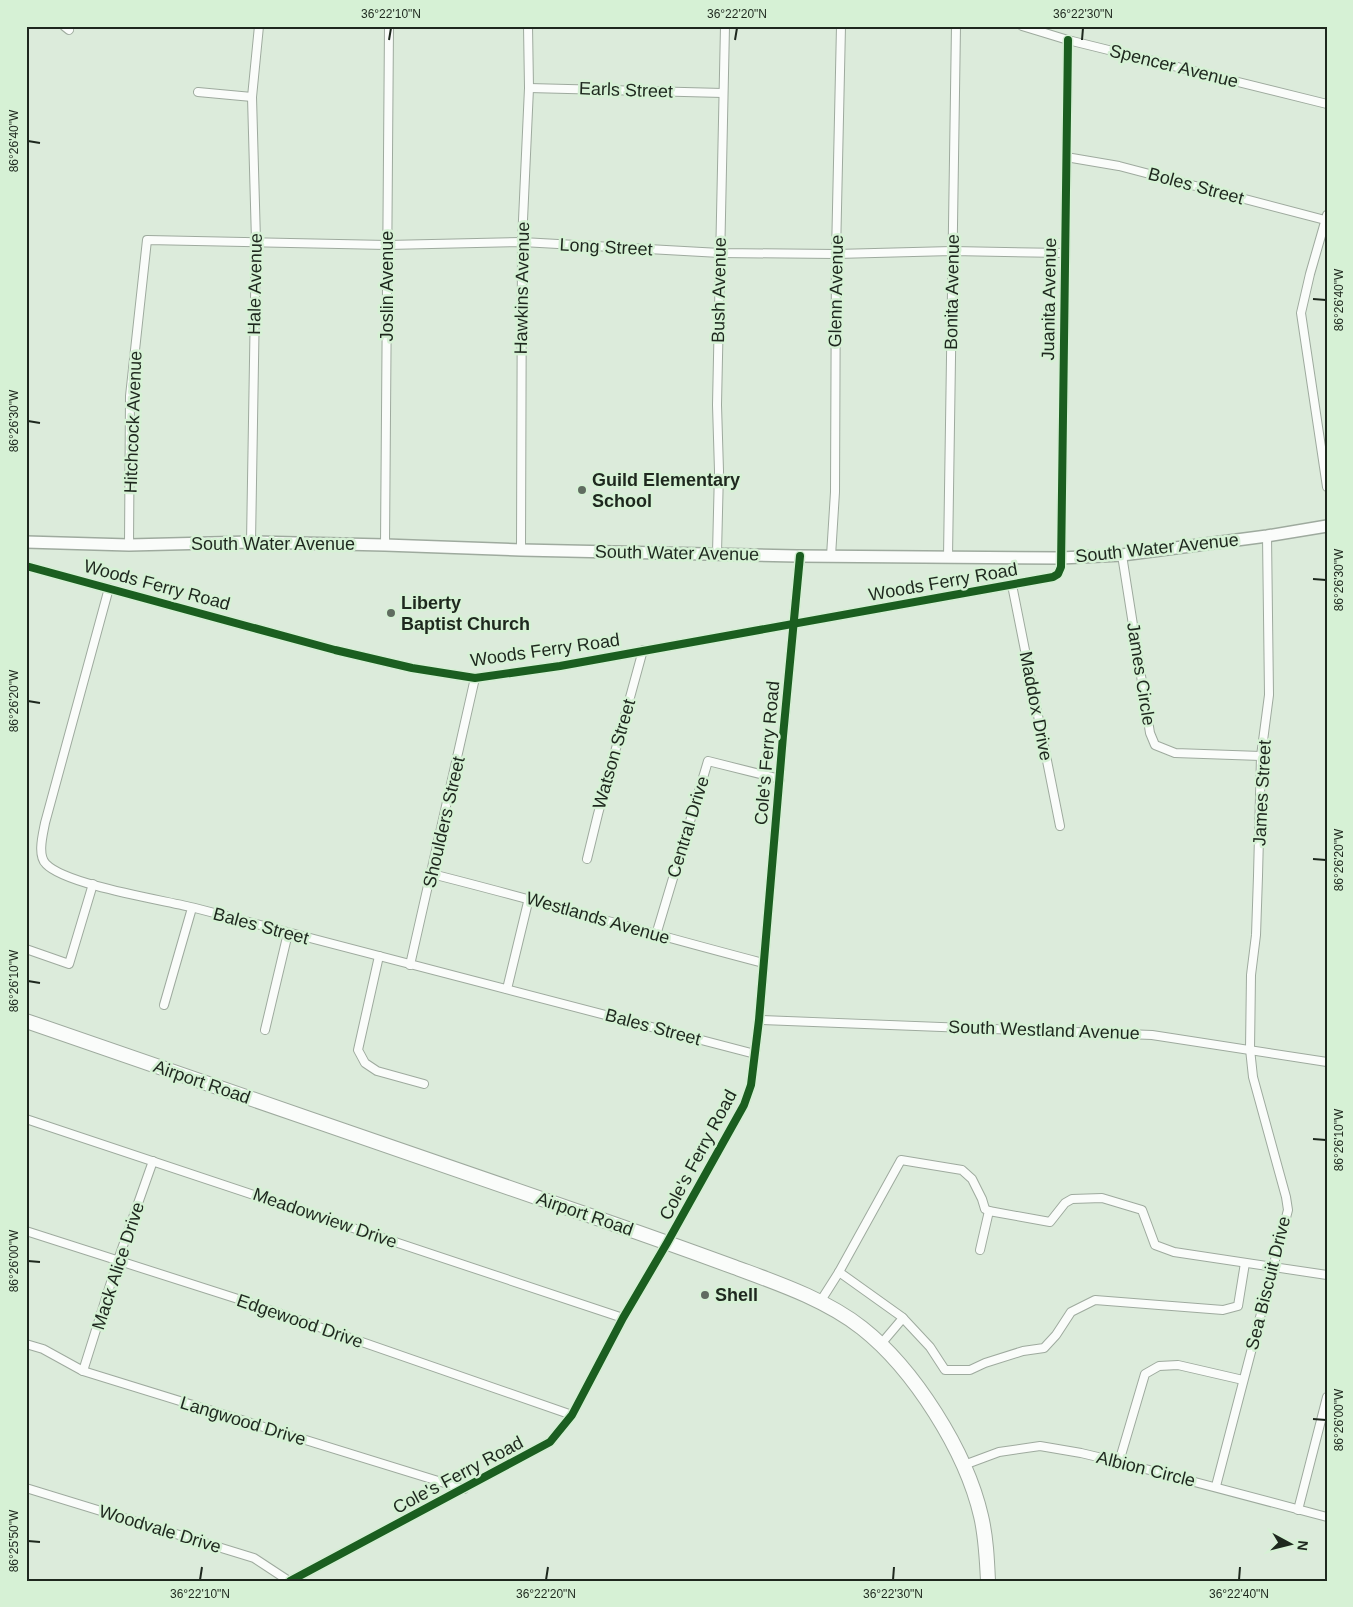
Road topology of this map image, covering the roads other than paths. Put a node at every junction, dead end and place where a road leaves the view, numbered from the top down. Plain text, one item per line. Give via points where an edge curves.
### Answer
1 (259, 26) edge
2 (389, 26) edge
3 (528, 26) edge
4 (724, 26) edge
5 (841, 26) edge
6 (956, 26) edge
7 (1022, 26) edge
8 (1068, 40) junction
9 (529, 88) junction
10 (198, 92) dead end
11 (723, 93) junction
12 (252, 97) junction
13 (1327, 104) edge
14 (1066, 157) junction
15 (1326, 217) edge
16 (148, 240) joint
17 (256, 241) junction
18 (522, 242) junction
19 (387, 244) junction
20 (952, 251) junction
21 (720, 253) junction
22 (1065, 253) junction
23 (836, 254) junction
24 (1327, 487) edge
25 (1327, 526) edge
26 (1267, 536) junction
27 (26, 542) edge
28 (252, 542) junction
29 (129, 545) junction
30 (386, 545) junction
31 (521, 550) junction
32 (717, 553) junction
33 (1122, 554) junction
34 (800, 556) junction
35 (832, 556) junction
36 (948, 557) junction
37 (1061, 558) junction
38 (26, 566) edge
39 (1012, 585) junction
40 (109, 588) junction
41 (793, 625) junction
42 (644, 650) junction
43 (476, 678) junction
44 (1261, 756) junction
45 (780, 780) junction
46 (1060, 826) dead end
47 (587, 858) dead end
48 (432, 874) junction
49 (93, 884) junction
50 (528, 898) junction
51 (192, 908) junction
52 (288, 933) junction
53 (656, 935) junction
54 (26, 949) edge
55 (379, 956) junction
56 (763, 964) junction
57 (410, 965) junction
58 (507, 989) junction
59 (164, 1006) dead end
60 (759, 1020) junction
61 (26, 1021) edge
62 (265, 1030) dead end
63 (1250, 1049) junction
64 (755, 1054) junction
65 (1327, 1062) edge
66 (424, 1084) dead end
67 (26, 1119) edge
68 (153, 1161) junction
69 (988, 1212) junction
70 (26, 1231) edge
71 (667, 1243) junction
72 (980, 1250) dead end
73 (118, 1260) junction
74 (1245, 1263) junction
75 (1272, 1267) junction
76 (839, 1272) junction
77 (1327, 1275) edge
78 (820, 1302) junction
79 (622, 1318) junction
80 (904, 1318) junction
81 (26, 1344) edge
82 (881, 1344) junction
83 (83, 1371) junction
84 (1243, 1380) junction
85 (1327, 1397) edge
86 (572, 1415) junction
87 (1119, 1462) junction
88 (964, 1465) junction
89 (1216, 1486) junction
90 (26, 1488) edge
91 (464, 1489) junction
92 (1298, 1510) junction
93 (1327, 1518) edge
94 (289, 1581) edge
95 (988, 1581) edge

1 - 12 street, Hale Avenue
2 - 19 street, Joslin Avenue
3 - 9 street, Hawkins Avenue
4 - 11 street, Bush Avenue
5 - 23 street, Glenn Avenue
6 - 20 street, Bonita Avenue
7 - 8 street, Spencer Avenue
8 - 13 street, Spencer Avenue
8 - 14 street, Juanita Avenue
9 - 11 street, Earls Street
9 - 18 street, Hawkins Avenue
10 - 12 street
11 - 21 street, Bush Avenue
12 - 17 street, Hale Avenue
14 - 15 street, Boles Street via 1119,166
14 - 22 street, Juanita Avenue
15 - 24 street via 1301,313
16 - 17 street, Long Street
16 - 29 street, Hitchcock Avenue via 130,396
17 - 19 street, Long Street
17 - 28 street, Hale Avenue
18 - 19 street, Long Street
18 - 21 street, Long Street
18 - 31 street, Hawkins Avenue
19 - 30 street, Joslin Avenue
20 - 22 street, Long Street
20 - 23 street, Long Street
20 - 36 street, Bonita Avenue
21 - 23 street, Long Street
21 - 32 street, Bush Avenue
22 - 37 street, Juanita Avenue
23 - 35 street, Glenn Avenue
25 - 26 main road, South Water Avenue
26 - 33 main road, South Water Avenue
26 - 44 street, James Street via 1269,695
27 - 29 main road, South Water Avenue
28 - 29 main road, South Water Avenue
28 - 30 main road, South Water Avenue
30 - 31 main road, South Water Avenue
31 - 32 main road, South Water Avenue
32 - 34 main road, South Water Avenue
33 - 37 main road, South Water Avenue
33 - 44 street, James Circle via 1150,733 1155,746 1175,753
34 - 35 main road, South Water Avenue
34 - 41 street, Cole's Ferry Road
35 - 36 main road, South Water Avenue
36 - 37 main road, South Water Avenue
37 - 39 street, Woods Ferry Road via 1061,567 1053,577
38 - 40 street, Woods Ferry Road
39 - 41 street, Woods Ferry Road
39 - 46 street, Maddox Drive
40 - 43 street, Woods Ferry Road via 353,654
40 - 49 street, Bales Street via 45,822 41,854 45,864 63,875
41 - 42 street, Woods Ferry Road
41 - 45 street, Cole's Ferry Road
42 - 43 street, Woods Ferry Road
42 - 47 street, Watson Street
43 - 48 street, Shoulders Street
44 - 63 street, James Street
45 - 53 street, Central Drive via 708,761
45 - 56 street, Cole's Ferry Road
48 - 50 street, Westlands Avenue
48 - 57 street, Shoulders Street
49 - 51 street, Bales Street
49 - 54 street via 69,964
50 - 53 street, Westlands Avenue
50 - 58 street
51 - 52 street, Bales Street
51 - 59 street
52 - 55 street, Bales Street
52 - 62 street
53 - 56 street, Westlands Avenue
55 - 57 street, Bales Street
55 - 66 street via 358,1050 365,1063 377,1071
56 - 60 street, Cole's Ferry Road
57 - 58 street, Bales Street
58 - 64 street, Bales Street
60 - 63 street, South Westland Avenue via 1122,1033
60 - 64 street, Cole's Ferry Road
61 - 71 highway, Airport Road
63 - 65 street, South Westland Avenue
63 - 75 street, Sea Biscuit Drive via 1253,1077 1288,1210
64 - 71 street, Cole's Ferry Road via 751,1085 744,1105
67 - 68 street, Meadowview Drive
68 - 73 street, Mack Alice Drive
68 - 79 street, Meadowview Drive
69 - 72 street
69 - 74 street via 1050,1222 1072,1198 1102,1198 1142,1210 1156,1245 1174,1252
69 - 76 street via 972,1179 962,1170 901,1160
70 - 73 street, Edgewood Drive
71 - 78 highway, Airport Road via 778,1283
71 - 79 street, Cole's Ferry Road
73 - 83 street, Mack Alice Drive
73 - 86 street, Edgewood Drive
74 - 75 street
74 - 80 street via 1238,1306 1224,1310 1095,1300 1071,1312 1044,1348 1023,1351 970,1370 945,1370
75 - 77 street
75 - 84 street, Sea Biscuit Drive
76 - 78 street
76 - 80 street
78 - 82 highway, Airport Road via 860,1326
79 - 86 street, Cole's Ferry Road
80 - 82 street
81 - 83 street, Langwood Drive
82 - 88 highway, Airport Road via 934,1410
83 - 91 street, Langwood Drive
84 - 87 street via 1178,1365 1159,1366 1145,1374
84 - 89 street, Sea Biscuit Drive
85 - 92 street
86 - 91 street, Cole's Ferry Road via 550,1442
87 - 88 street, Albion Circle via 1040,1446 999,1452
87 - 89 street, Albion Circle
88 - 95 highway, Airport Road via 981,1515
89 - 92 street, Albion Circle
90 - 94 street, Woodvale Drive via 254,1558
91 - 94 street, Cole's Ferry Road
92 - 93 street, Albion Circle

